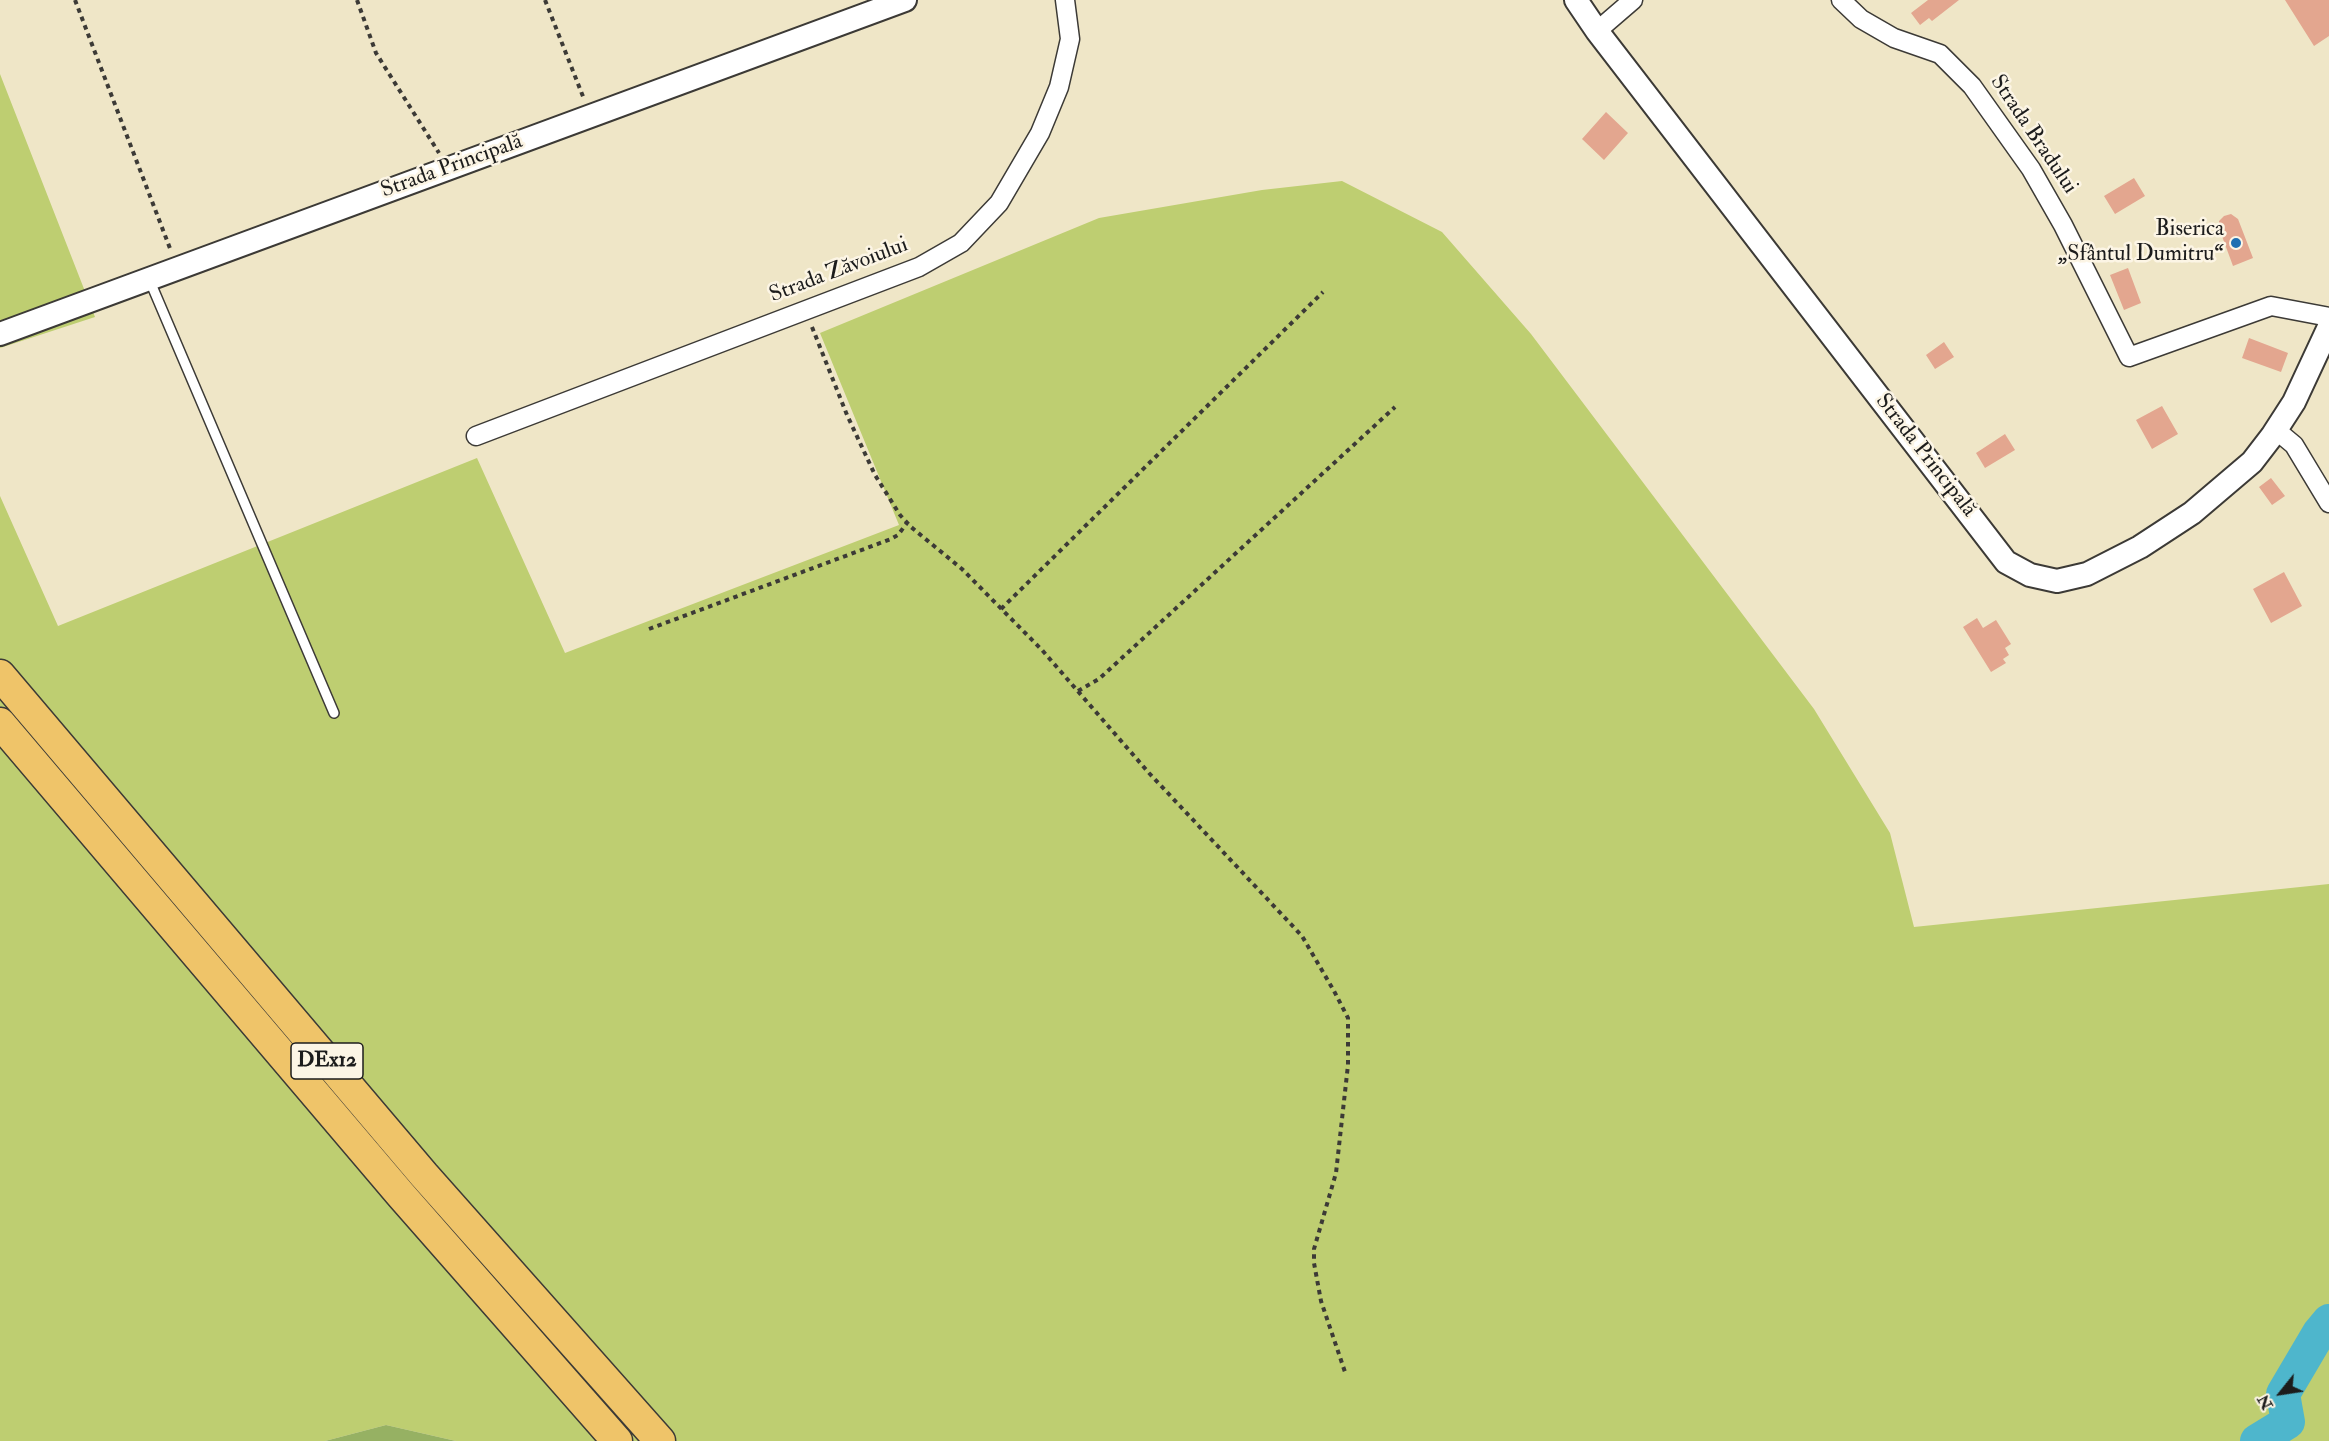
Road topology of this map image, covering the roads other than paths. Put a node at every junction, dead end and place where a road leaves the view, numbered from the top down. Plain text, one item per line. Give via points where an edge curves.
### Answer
1 (904, 0) edge
2 (1065, 0) edge
3 (1575, 0) edge
4 (1633, 0) edge
5 (1841, 0) edge
6 (1597, 31) junction
7 (150, 279) junction
8 (2329, 317) edge
9 (2329, 327) edge
10 (0, 334) edge
11 (2276, 430) junction
12 (476, 436) dead end
13 (2329, 503) edge
14 (0, 675) edge
15 (334, 713) dead end
16 (0, 723) edge
17 (617, 1441) edge
18 (660, 1441) edge

1 - 7 street, Strada Principală
2 - 12 street, Strada Zăvoiului via 1070,39 1059,87 1040,133 999,203 961,243 919,267
3 - 6 street, Strada Principală
4 - 6 street
5 - 8 street, Strada Bradului via 1861,19 1894,38 1940,54 1972,86 2036,178 2128,357 2271,306
6 - 11 street, Strada Principală via 2006,562 2031,575 2057,581 2086,574 2140,547 2192,513 2252,462
7 - 10 street, Strada Principală
7 - 15 lane
9 - 11 street, Strada Principală via 2294,402
11 - 13 street via 2294,445
14 - 18 highway, DEx12 via 439,1192
16 - 17 highway, DEx12 via 401,1195

